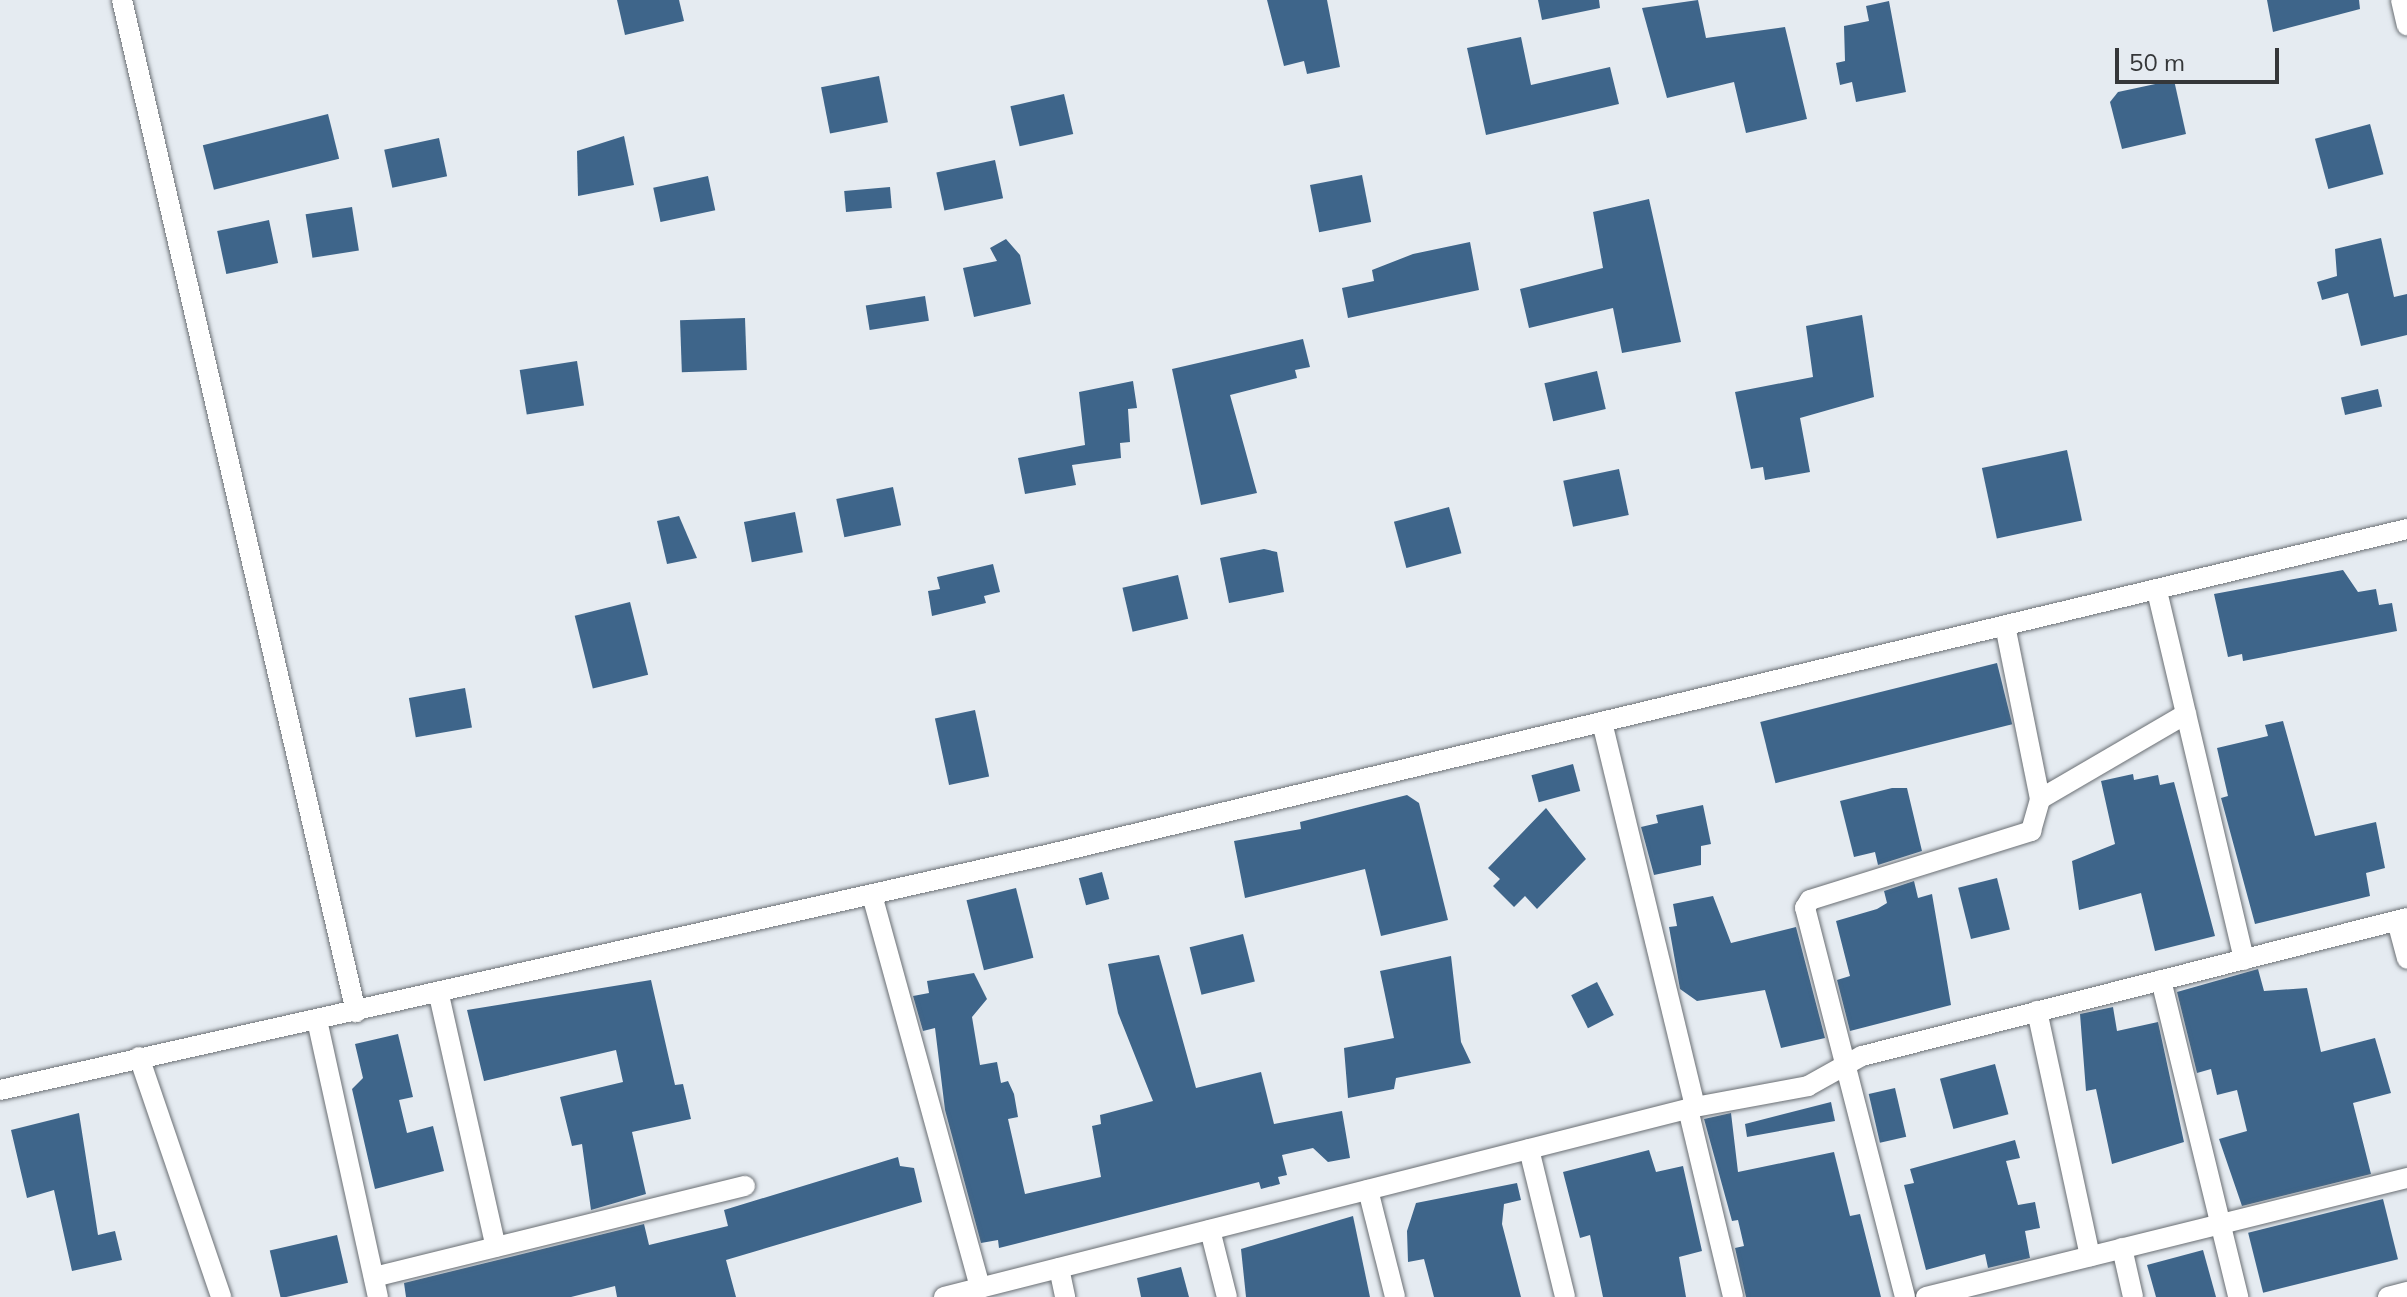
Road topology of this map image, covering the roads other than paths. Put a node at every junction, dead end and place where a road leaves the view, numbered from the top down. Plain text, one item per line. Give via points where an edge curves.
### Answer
1 (122, 0) edge
2 (2401, 0) edge
3 (2407, 25) edge
4 (2407, 529) edge
5 (2157, 591) junction
6 (2005, 626) junction
7 (2186, 714) junction
8 (1602, 722) junction
9 (2040, 799) junction
10 (872, 895) junction
11 (2402, 920) edge
12 (2407, 959) edge
13 (2244, 960) junction
14 (2161, 980) junction
15 (439, 995) junction
16 (2037, 1011) junction
17 (356, 1012) junction
18 (317, 1020) junction
19 (139, 1057) junction
20 (1848, 1069) junction
21 (0, 1090) edge
22 (1691, 1108) junction
23 (1529, 1149) junction
24 (2407, 1178) edge
25 (745, 1186) dead end
26 (1368, 1190) junction
27 (2218, 1224) junction
28 (1210, 1230) junction
29 (496, 1247) junction
30 (2122, 1248) junction
31 (2090, 1256) junction
32 (1059, 1268) junction
33 (376, 1287) edge
34 (980, 1288) junction
35 (2407, 1292) edge
36 (221, 1297) edge
37 (944, 1297) edge
38 (1065, 1297) edge
39 (1227, 1297) edge
40 (1395, 1297) edge
41 (1565, 1297) edge
42 (1733, 1297) edge
43 (1905, 1297) edge
44 (1926, 1297) edge
45 (2133, 1297) edge
46 (2238, 1297) edge
47 (2388, 1297) edge

1 - 17 street
2 - 3 street
4 - 5 street
5 - 6 street
5 - 7 street
6 - 8 street
6 - 9 street
7 - 9 street
7 - 13 street
8 - 10 street
8 - 22 street
9 - 20 street via 2031,831 1810,900 1806,919
10 - 15 street
10 - 34 street
11 - 12 street
11 - 13 street
13 - 14 street
14 - 16 street
14 - 27 street
15 - 17 street
15 - 29 street
16 - 20 street via 1862,1056
16 - 31 street
17 - 18 street
18 - 19 street
18 - 33 street
19 - 21 street
19 - 36 street
20 - 22 street via 1808,1086
20 - 43 street
22 - 23 street
22 - 42 street
23 - 26 street
23 - 41 street
24 - 27 street
25 - 29 street
26 - 28 street
26 - 40 street
27 - 30 street
27 - 46 street
28 - 32 street
28 - 39 street
29 - 33 street
30 - 31 street
30 - 45 street
31 - 44 street
32 - 34 street
32 - 38 street
34 - 37 street
35 - 47 street

